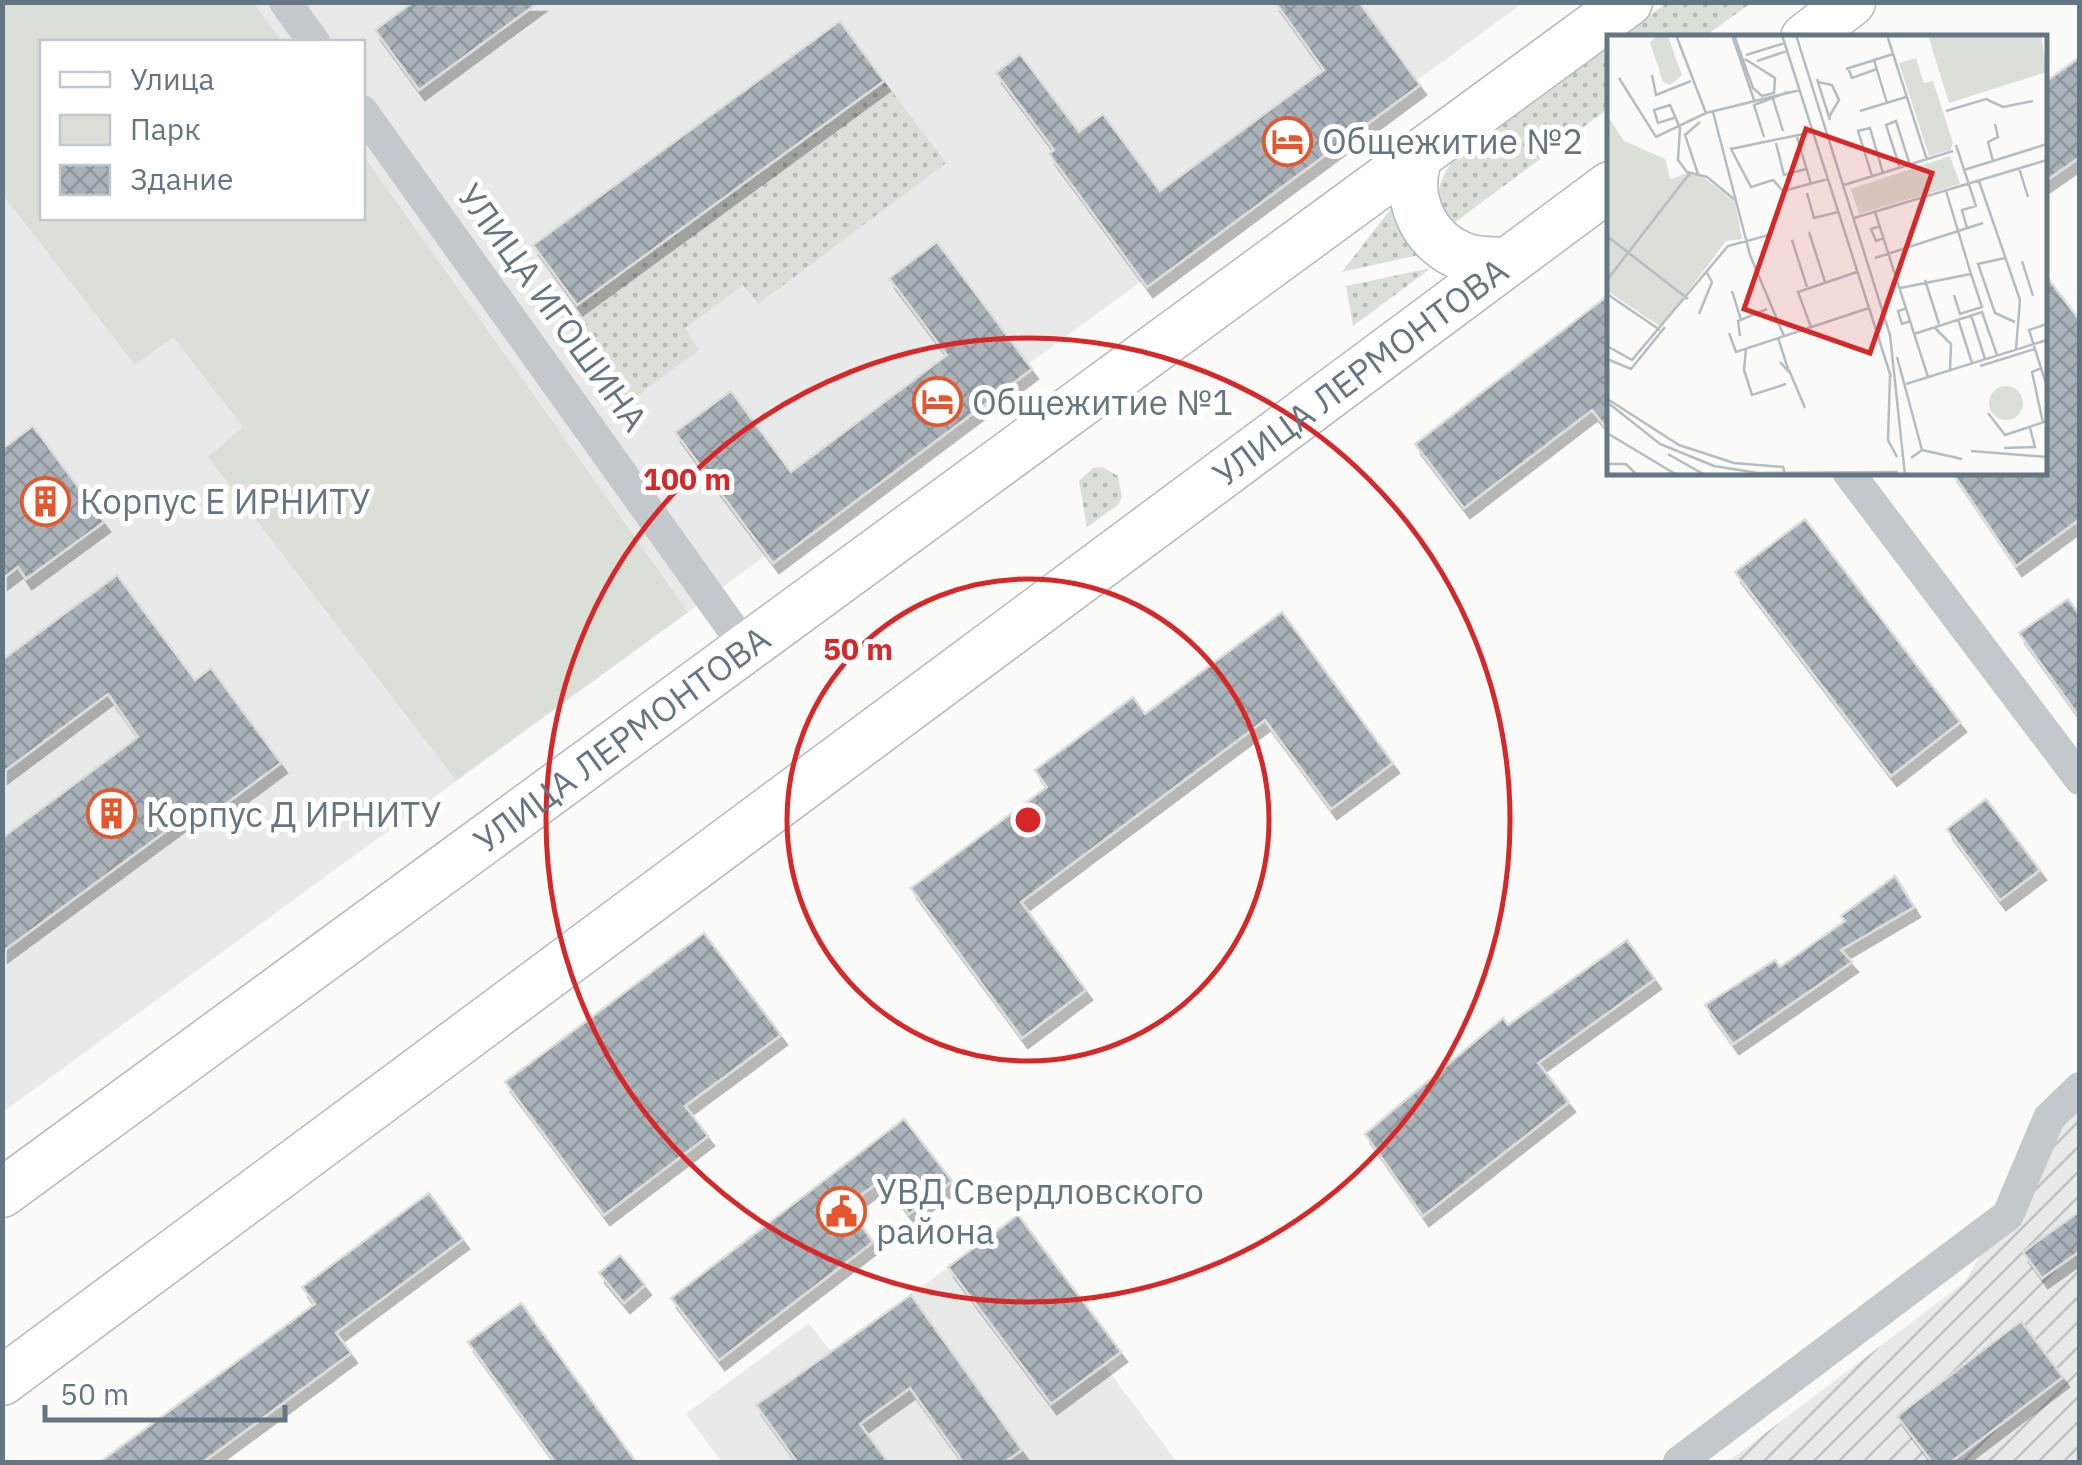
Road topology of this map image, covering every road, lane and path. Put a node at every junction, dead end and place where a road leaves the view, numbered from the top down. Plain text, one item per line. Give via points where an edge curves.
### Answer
1 (285, 2) edge
2 (1628, 2) edge
3 (1850, 2) edge
4 (1808, 35) edge
5 (313, 40) edge
6 (365, 115) edge
7 (1419, 154) junction
8 (1607, 188) edge
9 (1506, 262) junction
10 (1850, 475) edge
11 (747, 649) junction
12 (2080, 780) edge
13 (2080, 1088) edge
14 (2, 1193) edge
15 (2, 1381) edge
16 (1679, 1462) edge

1 - 5 street
2 - 7 main road, УЛИЦА ЛЕРМОНТОВА
3 - 4 main road
6 - 11 street, УЛИЦА ИГОШИНА
7 - 9 main road via 1412,174 1416,211 1432,234 1471,260
7 - 11 main road, УЛИЦА ЛЕРМОНТОВА
8 - 9 main road, УЛИЦА ЛЕРМОНТОВА
9 - 15 main road, УЛИЦА ЛЕРМОНТОВА
10 - 12 street
11 - 14 main road, УЛИЦА ЛЕРМОНТОВА
13 - 16 street via 2049,1118 2008,1214

